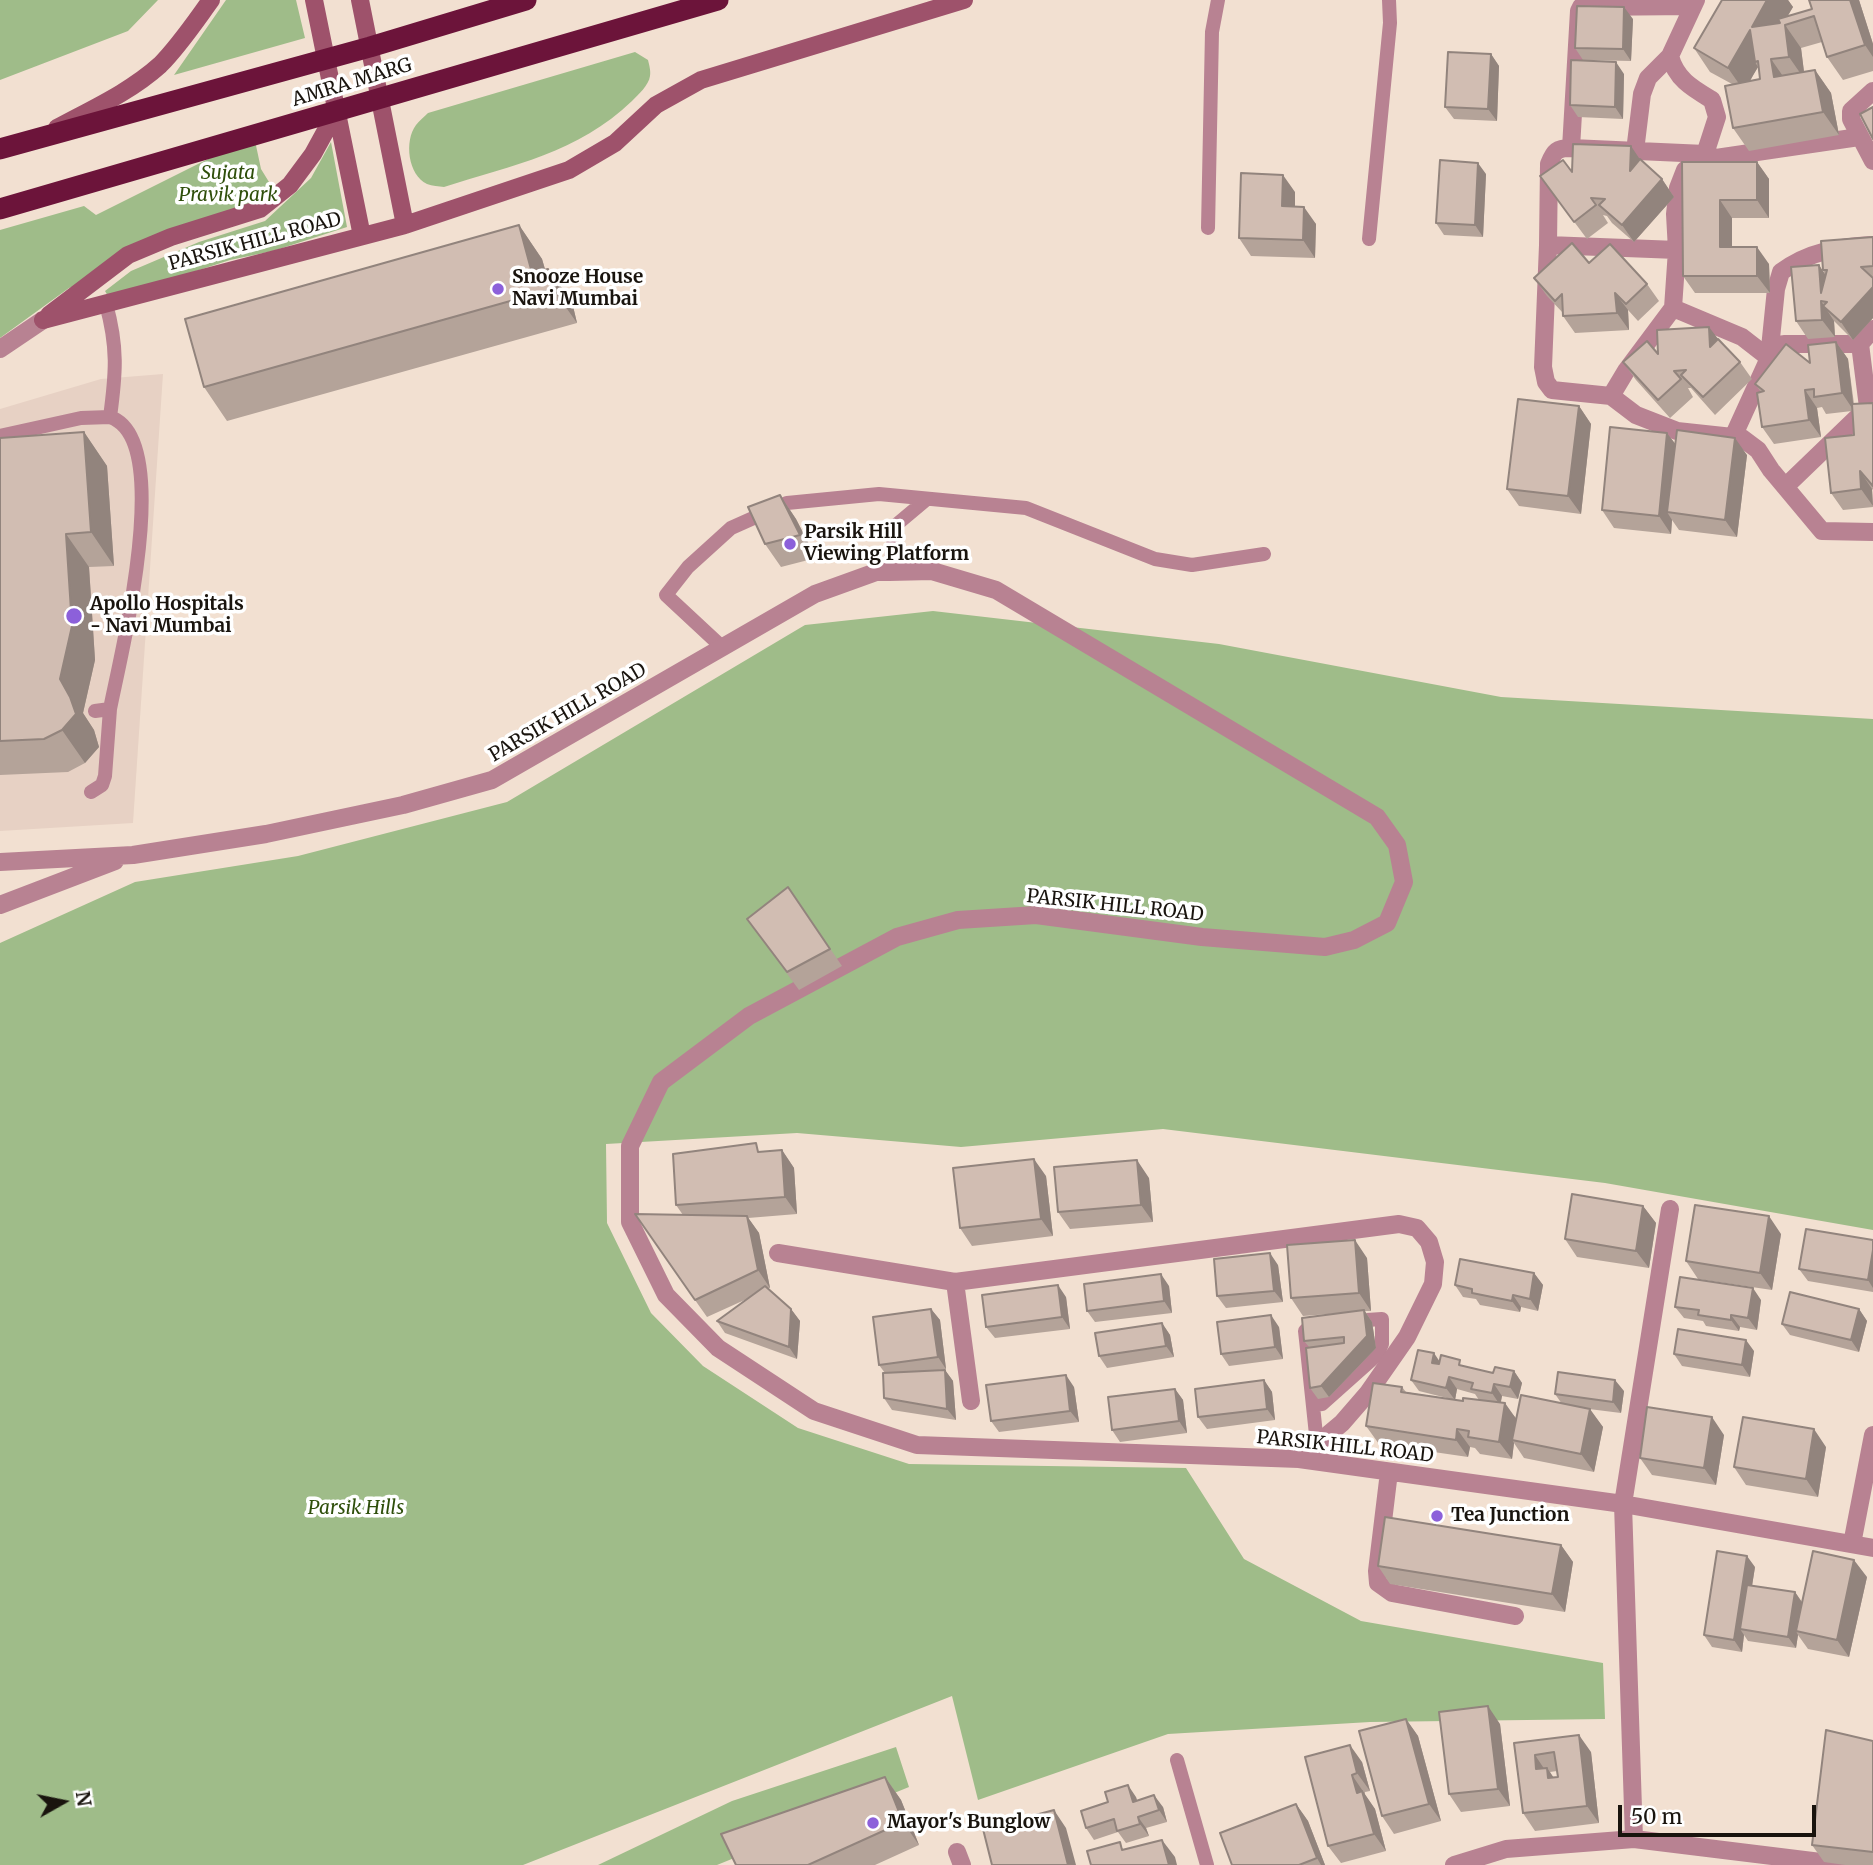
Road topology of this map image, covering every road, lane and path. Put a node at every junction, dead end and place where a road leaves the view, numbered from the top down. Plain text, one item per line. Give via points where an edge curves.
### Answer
1 (211, 0) edge
2 (314, 0) edge
3 (359, 0) edge
4 (526, 0) edge
5 (718, 0) edge
6 (964, 0) edge
7 (1218, 0) edge
8 (1389, 0) edge
9 (1694, 3) edge
10 (370, 47) junction
11 (1670, 56) junction
12 (326, 59) junction
13 (1873, 92) edge
14 (380, 99) junction
15 (336, 112) junction
16 (1859, 136) junction
17 (38, 138) junction
18 (1571, 148) junction
19 (0, 149) edge
20 (1635, 151) junction
21 (1705, 154) junction
22 (1873, 161) edge
23 (0, 209) edge
24 (405, 225) junction
25 (1208, 228) dead end
26 (362, 236) junction
27 (1368, 239) dead end
28 (1548, 245) junction
29 (1873, 245) edge
30 (1677, 250) junction
31 (106, 304) dead end
32 (1673, 308) junction
33 (43, 320) junction
34 (1873, 329) edge
35 (1860, 344) junction
36 (0, 349) edge
37 (1769, 358) junction
38 (1611, 396) junction
39 (1871, 407) edge
40 (110, 417) junction
41 (0, 436) edge
42 (1733, 437) junction
43 (1786, 486) junction
44 (928, 499) junction
45 (1873, 533) edge
46 (1264, 554) dead end
47 (889, 572) junction
48 (723, 648) junction
49 (91, 792) dead end
50 (133, 855) junction
51 (0, 862) edge
52 (0, 905) edge
53 (1670, 1209) dead end
54 (778, 1253) dead end
55 (956, 1282) junction
56 (971, 1401) dead end
57 (1314, 1405) junction
58 (1873, 1435) edge
59 (1317, 1444) junction
60 (1299, 1459) junction
61 (1390, 1472) junction
62 (1623, 1504) junction
63 (1852, 1544) junction
64 (1873, 1548) edge
65 (1515, 1616) dead end
66 (1177, 1760) dead end
67 (1634, 1839) junction
68 (1207, 1865) edge
69 (1454, 1865) edge
70 (1845, 1865) edge

1 - 17 street via 159,66 129,89
2 - 12 street
3 - 10 street
4 - 10 highway, AMRA MARG
5 - 14 highway, AMRA MARG
6 - 24 street, PARSIK HILL ROAD via 701,80 656,105 615,143 569,170
7 - 25 lane via 1212,32
8 - 27 lane
9 - 11 street
9 - 18 street via 1581,7
10 - 12 highway, AMRA MARG
10 - 14 street
11 - 20 street via 1648,78 1642,94
11 - 21 street via 1674,71 1712,100 1717,117
12 - 15 street
12 - 17 highway, AMRA MARG
13 - 16 street via 1851,111
14 - 15 highway, AMRA MARG
14 - 24 street
15 - 23 highway, AMRA MARG
15 - 26 street
15 - 33 street via 290,185 260,209 128,255
16 - 21 street via 1716,158
16 - 22 street
17 - 19 highway, AMRA MARG
18 - 20 street
18 - 28 street via 1554,152 1549,164
20 - 21 street
21 - 30 street via 1685,170 1678,188
24 - 26 street, PARSIK HILL ROAD
26 - 33 street, PARSIK HILL ROAD
28 - 30 street
28 - 38 street via 1546,382 1552,390
29 - 37 street via 1815,253 1781,272
30 - 32 street
31 - 40 lane via 116,372
32 - 37 street via 1742,337
32 - 38 street
33 - 36 street, PARSIK HILL ROAD
34 - 35 street
35 - 37 street via 1784,344
35 - 39 street
37 - 42 street
38 - 42 street via 1636,415 1677,431
39 - 43 street
40 - 41 lane via 81,418
40 - 49 lane via 120,420 132,438 143,494 129,616 103,710 105,776 102,785
42 - 43 street via 1758,450
43 - 45 street via 1822,531
44 - 46 lane via 1026,508 1154,559 1192,565
44 - 47 lane via 897,525
44 - 48 lane via 879,494 787,503 730,528 666,595
47 - 48 street, PARSIK HILL ROAD via 876,572 815,594
47 - 60 street, PARSIK HILL ROAD via 932,571 996,590 1352,800 1377,817 1397,845 1404,882 1387,923 1354,940 1325,947 1202,937 1036,915 958,920 897,937 749,1016 661,1082 630,1146 630,1222 666,1295 718,1348 814,1411 917,1445
48 - 50 street, PARSIK HILL ROAD via 492,780 403,805 266,834
50 - 51 street, PARSIK HILL ROAD
50 - 52 street
53 - 62 street
54 - 55 street
55 - 56 street
55 - 59 street via 1399,1224 1417,1228 1429,1242 1435,1262 1433,1284 1407,1336 1368,1393
57 - 57 lane via 1305,1331 1382,1319 1378,1354 1322,1404
57 - 59 lane
58 - 63 street
59 - 60 street
60 - 61 street, PARSIK HILL ROAD
61 - 62 street, PARSIK HILL ROAD
61 - 65 street via 1378,1583 1392,1593
62 - 63 street, PARSIK HILL ROAD
62 - 67 street
63 - 64 street, PARSIK HILL ROAD
66 - 68 lane
67 - 69 street via 1506,1849
67 - 70 street

